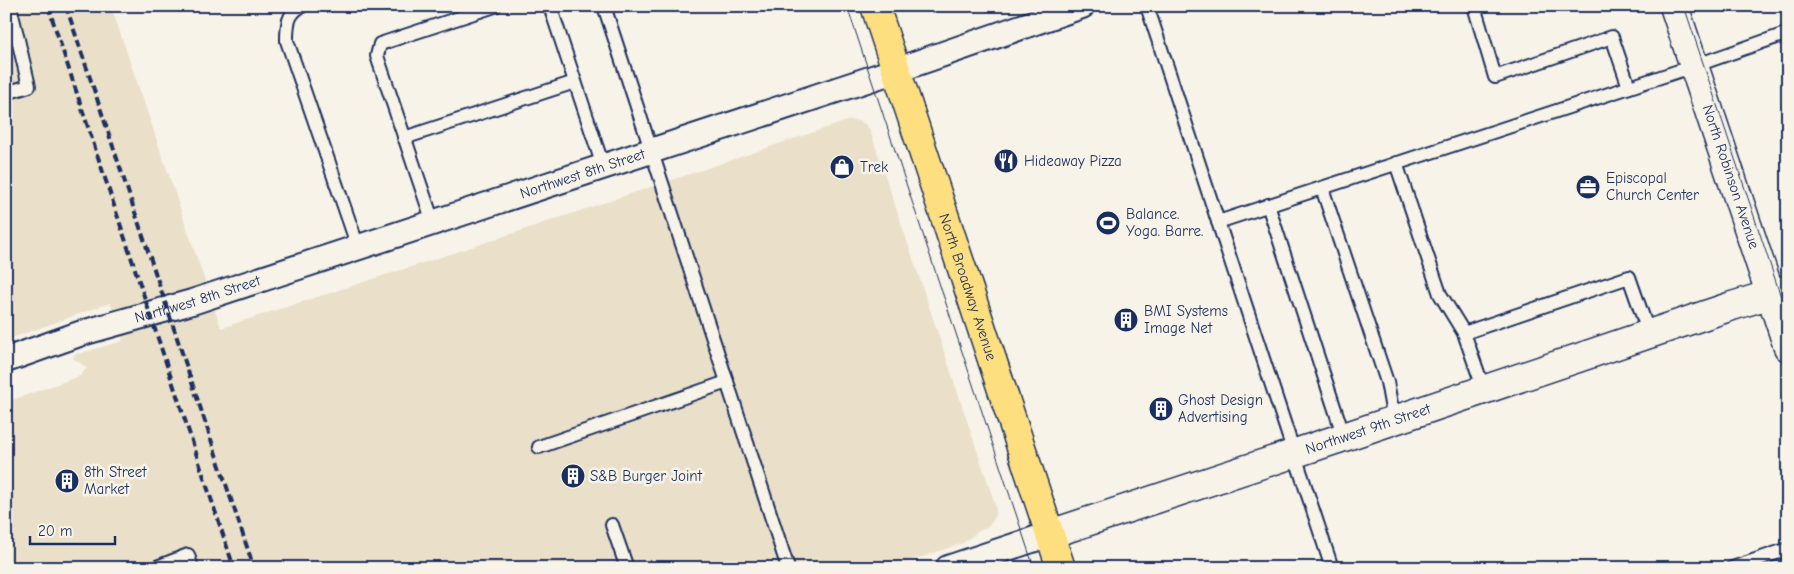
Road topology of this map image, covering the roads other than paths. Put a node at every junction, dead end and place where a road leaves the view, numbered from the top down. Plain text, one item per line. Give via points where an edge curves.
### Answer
1 (10, 6) edge
2 (302, 6) edge
3 (495, 6) edge
4 (550, 6) edge
5 (604, 6) edge
6 (875, 6) edge
7 (1082, 6) edge
8 (1147, 6) edge
9 (1474, 6) edge
10 (1674, 6) edge
11 (1788, 33) edge
12 (1694, 66) junction
13 (897, 70) junction
14 (575, 82) junction
15 (1629, 87) junction
16 (6, 93) edge
17 (404, 138) junction
18 (650, 151) junction
19 (1396, 163) junction
20 (603, 166) junction
21 (1322, 188) junction
22 (1268, 205) junction
23 (433, 222) junction
24 (1218, 222) junction
25 (358, 247) junction
26 (1779, 292) edge
27 (1464, 333) junction
28 (1649, 334) junction
29 (1788, 347) edge
30 (6, 360) edge
31 (727, 382) junction
32 (1484, 390) junction
33 (1394, 420) junction
34 (1344, 437) junction
35 (539, 447) dead end
36 (1294, 454) junction
37 (612, 525) dead end
38 (1050, 534) junction
39 (1788, 549) edge
40 (190, 562) edge
41 (154, 568) edge
42 (627, 568) edge
43 (788, 568) edge
44 (948, 568) edge
45 (1062, 568) edge
46 (1332, 568) edge
47 (1732, 568) edge

1 - 16 lane via 29,86
2 - 25 lane via 295,9 287,21 287,41
3 - 17 lane via 380,44 377,56
4 - 14 lane
5 - 18 lane
6 - 13 main road, North Broadway Avenue
7 - 13 street, Northwest 8th Street
8 - 24 lane
9 - 15 lane via 1496,77 1612,37
10 - 12 street, North Robinson Avenue
11 - 12 lane
12 - 15 lane
12 - 26 street, North Robinson Avenue
13 - 18 street, Northwest 8th Street
13 - 38 main road, North Broadway Avenue
14 - 17 lane
14 - 20 lane
15 - 19 lane
17 - 23 lane
18 - 20 street, Northwest 8th Street
18 - 31 lane
19 - 21 lane
19 - 27 lane via 1440,294
20 - 23 street, Northwest 8th Street
21 - 22 lane
21 - 33 lane via 1386,382
22 - 24 lane
22 - 34 lane
23 - 25 street, Northwest 8th Street
24 - 36 lane
25 - 30 street, Northwest 8th Street
26 - 28 street, Northwest 9th Street
26 - 29 street, North Robinson Avenue
27 - 28 lane via 1629,277
27 - 32 lane
28 - 32 street, Northwest 9th Street
31 - 35 lane
31 - 43 lane
32 - 33 street, Northwest 9th Street
33 - 34 street, Northwest 9th Street
34 - 36 street, Northwest 9th Street
36 - 38 street, Northwest 9th Street
36 - 46 lane
37 - 42 lane
38 - 44 street, Northwest 9th Street
38 - 45 main road, North Broadway Avenue
39 - 47 lane
40 - 41 lane

